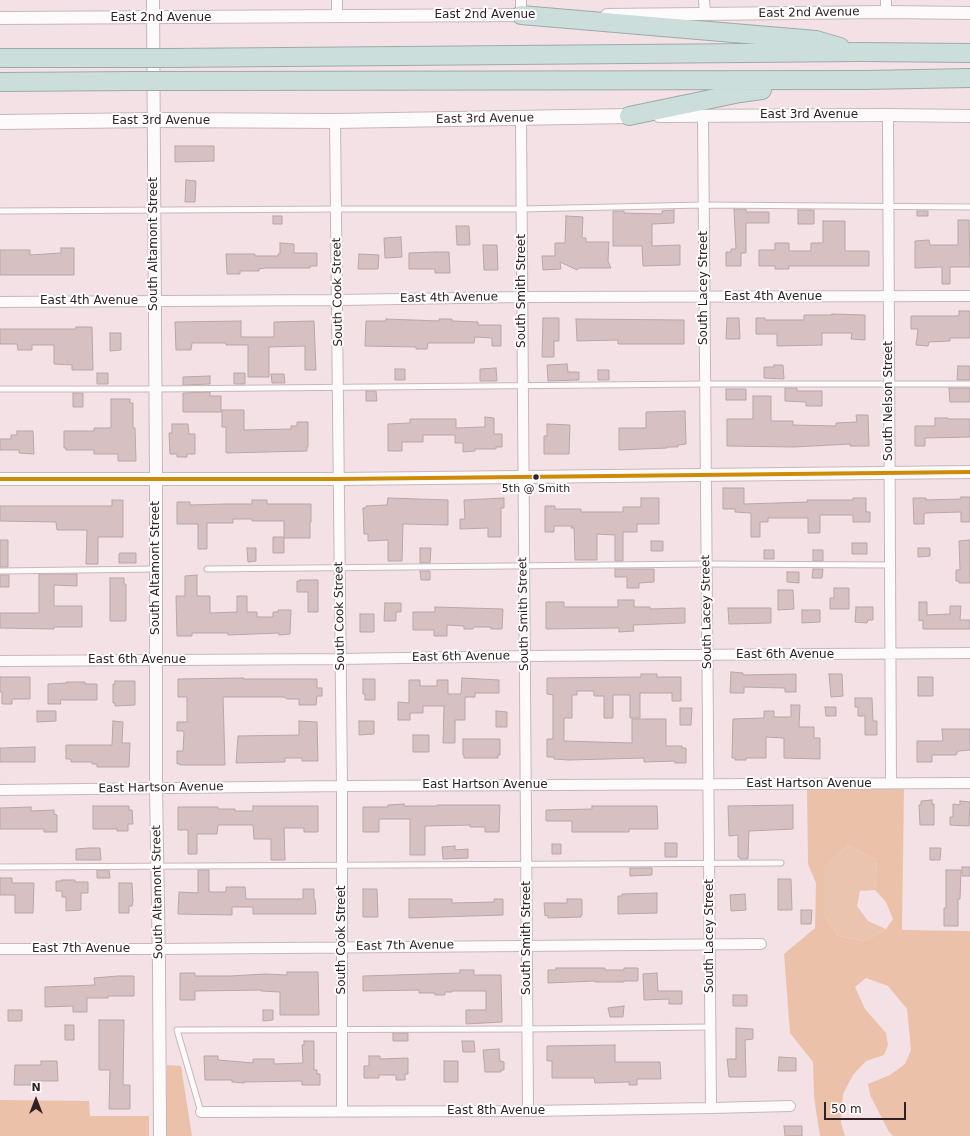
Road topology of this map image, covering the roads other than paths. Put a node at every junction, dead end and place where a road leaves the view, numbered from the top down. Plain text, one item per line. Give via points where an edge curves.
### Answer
1 (153, 0) edge
2 (337, 0) edge
3 (704, 0) edge
4 (886, 6) edge
5 (521, 8) edge
6 (970, 13) edge
7 (705, 14) junction
8 (337, 16) junction
9 (0, 18) edge
10 (153, 18) junction
11 (860, 52) junction
12 (970, 53) edge
13 (0, 58) edge
14 (970, 78) edge
15 (865, 80) junction
16 (0, 82) edge
17 (888, 115) junction
18 (629, 116) junction
19 (703, 116) junction
20 (970, 116) edge
21 (521, 118) junction
22 (154, 120) junction
23 (335, 121) junction
24 (0, 122) edge
25 (704, 206) junction
26 (888, 207) junction
27 (970, 207) edge
28 (336, 209) junction
29 (522, 209) junction
30 (154, 210) junction
31 (0, 211) edge
32 (889, 296) junction
33 (970, 296) edge
34 (522, 297) junction
35 (704, 298) junction
36 (338, 300) junction
37 (154, 301) junction
38 (0, 302) edge
39 (704, 384) junction
40 (970, 384) edge
41 (889, 385) junction
42 (338, 387) junction
43 (522, 387) junction
44 (0, 389) edge
45 (155, 389) junction
46 (970, 472) edge
47 (890, 473) junction
48 (705, 475) junction
49 (523, 477) junction
50 (0, 479) edge
51 (156, 479) junction
52 (339, 479) junction
53 (706, 564) junction
54 (890, 565) junction
55 (524, 566) junction
56 (156, 569) junction
57 (207, 569) dead end
58 (340, 569) junction
59 (0, 571) edge
60 (970, 654) edge
61 (708, 655) junction
62 (890, 655) junction
63 (525, 656) junction
64 (156, 659) junction
65 (340, 659) junction
66 (0, 661) edge
67 (891, 783) junction
68 (970, 783) edge
69 (709, 784) junction
70 (526, 785) junction
71 (342, 786) junction
72 (156, 788) junction
73 (0, 790) edge
74 (710, 863) junction
75 (781, 863) dead end
76 (526, 864) junction
77 (342, 865) junction
78 (158, 866) junction
79 (0, 867) edge
80 (710, 944) junction
81 (761, 944) dead end
82 (527, 945) junction
83 (342, 947) junction
84 (0, 949) edge
85 (159, 949) junction
86 (711, 1027) junction
87 (342, 1029) junction
88 (527, 1029) junction
89 (790, 1106) dead end
90 (711, 1108) junction
91 (342, 1111) junction
92 (528, 1111) junction
93 (201, 1112) joint
94 (160, 1136) edge

1 - 10 street, South Altamont Street
2 - 8 street
3 - 7 street
4 - 6 street, East 2nd Avenue
4 - 7 street, East 2nd Avenue
5 - 7 street, East 2nd Avenue
5 - 8 street, East 2nd Avenue
5 - 11 highway via 816,40
8 - 10 street, East 2nd Avenue
9 - 10 street, East 2nd Avenue
10 - 22 street, South Altamont Street
11 - 12 highway
11 - 13 highway, bridge
14 - 15 highway
15 - 16 highway, bridge
15 - 18 highway via 740,93
17 - 19 street, East 3rd Avenue
17 - 20 street, East 3rd Avenue
17 - 26 street, South Nelson Street
18 - 19 street, East 3rd Avenue
18 - 21 main road, East 3rd Avenue
19 - 25 street, South Lacey Street
21 - 23 main road, East 3rd Avenue
21 - 29 street, South Smith Street
22 - 23 main road, East 3rd Avenue
22 - 24 main road, East 3rd Avenue
22 - 30 street, South Altamont Street
23 - 28 street, South Cook Street
25 - 26 lane
25 - 29 lane
25 - 35 street, South Lacey Street
26 - 27 lane
26 - 32 street, South Nelson Street
28 - 29 lane
28 - 30 lane
28 - 36 street, South Cook Street
29 - 34 street, South Smith Street
30 - 31 lane
30 - 37 street, South Altamont Street
32 - 33 street, East 4th Avenue
32 - 35 street, East 4th Avenue
32 - 41 street, South Nelson Street
34 - 35 street, East 4th Avenue
34 - 36 street, East 4th Avenue
34 - 43 street, South Smith Street
35 - 39 street, South Lacey Street
36 - 37 street, East 4th Avenue
36 - 42 street, South Cook Street
37 - 38 street, East 4th Avenue
37 - 45 street, South Altamont Street
39 - 41 lane
39 - 43 lane
39 - 48 street, South Lacey Street
40 - 41 lane
41 - 47 street, South Nelson Street
42 - 43 lane
42 - 45 lane
42 - 52 street, South Cook Street
43 - 49 street, South Smith Street
44 - 45 lane
45 - 51 street, South Altamont Street
46 - 47 street
47 - 48 street
47 - 54 street, South Nelson Street
48 - 49 street
48 - 53 street, South Lacey Street
49 - 52 street
49 - 55 street, South Smith Street
50 - 51 street
51 - 52 street
51 - 56 street, South Altamont Street
52 - 58 street, South Cook Street
53 - 54 lane
53 - 55 lane
53 - 61 street, South Lacey Street
54 - 62 street, South Nelson Street
55 - 58 lane
55 - 63 street, South Smith Street
56 - 59 lane
56 - 64 street, South Altamont Street
57 - 58 lane
58 - 65 street, South Cook Street
60 - 62 street, East 6th Avenue
61 - 62 street, East 6th Avenue
61 - 63 street, East 6th Avenue
61 - 69 street, South Lacey Street
62 - 67 street, South Nelson Street
63 - 65 street, East 6th Avenue
63 - 70 street, South Smith Street
64 - 65 street, East 6th Avenue
64 - 66 street, East 6th Avenue
64 - 72 street, South Altamont Street
65 - 71 street, South Cook Street
67 - 68 street, East Hartson Avenue
67 - 69 street, East Hartson Avenue
69 - 70 street, East Hartson Avenue
69 - 74 street, South Lacey Street
70 - 71 street, East Hartson Avenue
70 - 76 street, South Smith Street
71 - 72 street, East Hartson Avenue
71 - 77 street, South Cook Street
72 - 73 street, East Hartson Avenue
72 - 78 street, South Altamont Street
74 - 75 lane
74 - 76 lane
74 - 80 street, South Lacey Street
76 - 77 lane
76 - 82 street, South Smith Street
77 - 78 lane
77 - 83 street, South Cook Street
78 - 79 lane
78 - 85 street, South Altamont Street
80 - 81 street, East 7th Avenue
80 - 82 street, East 7th Avenue
80 - 86 street, South Lacey Street
82 - 83 street, East 7th Avenue
82 - 88 street, South Smith Street
83 - 85 street, East 7th Avenue
83 - 87 street, South Cook Street
84 - 85 street, East 7th Avenue
85 - 94 street, South Altamont Street
86 - 88 lane
86 - 90 street, South Lacey Street
87 - 88 lane
87 - 91 street, South Cook Street
87 - 93 lane via 177,1030
88 - 92 street, South Smith Street
89 - 90 street, East 8th Avenue
90 - 92 street, East 8th Avenue
91 - 92 street, East 8th Avenue
91 - 93 street, East 8th Avenue

